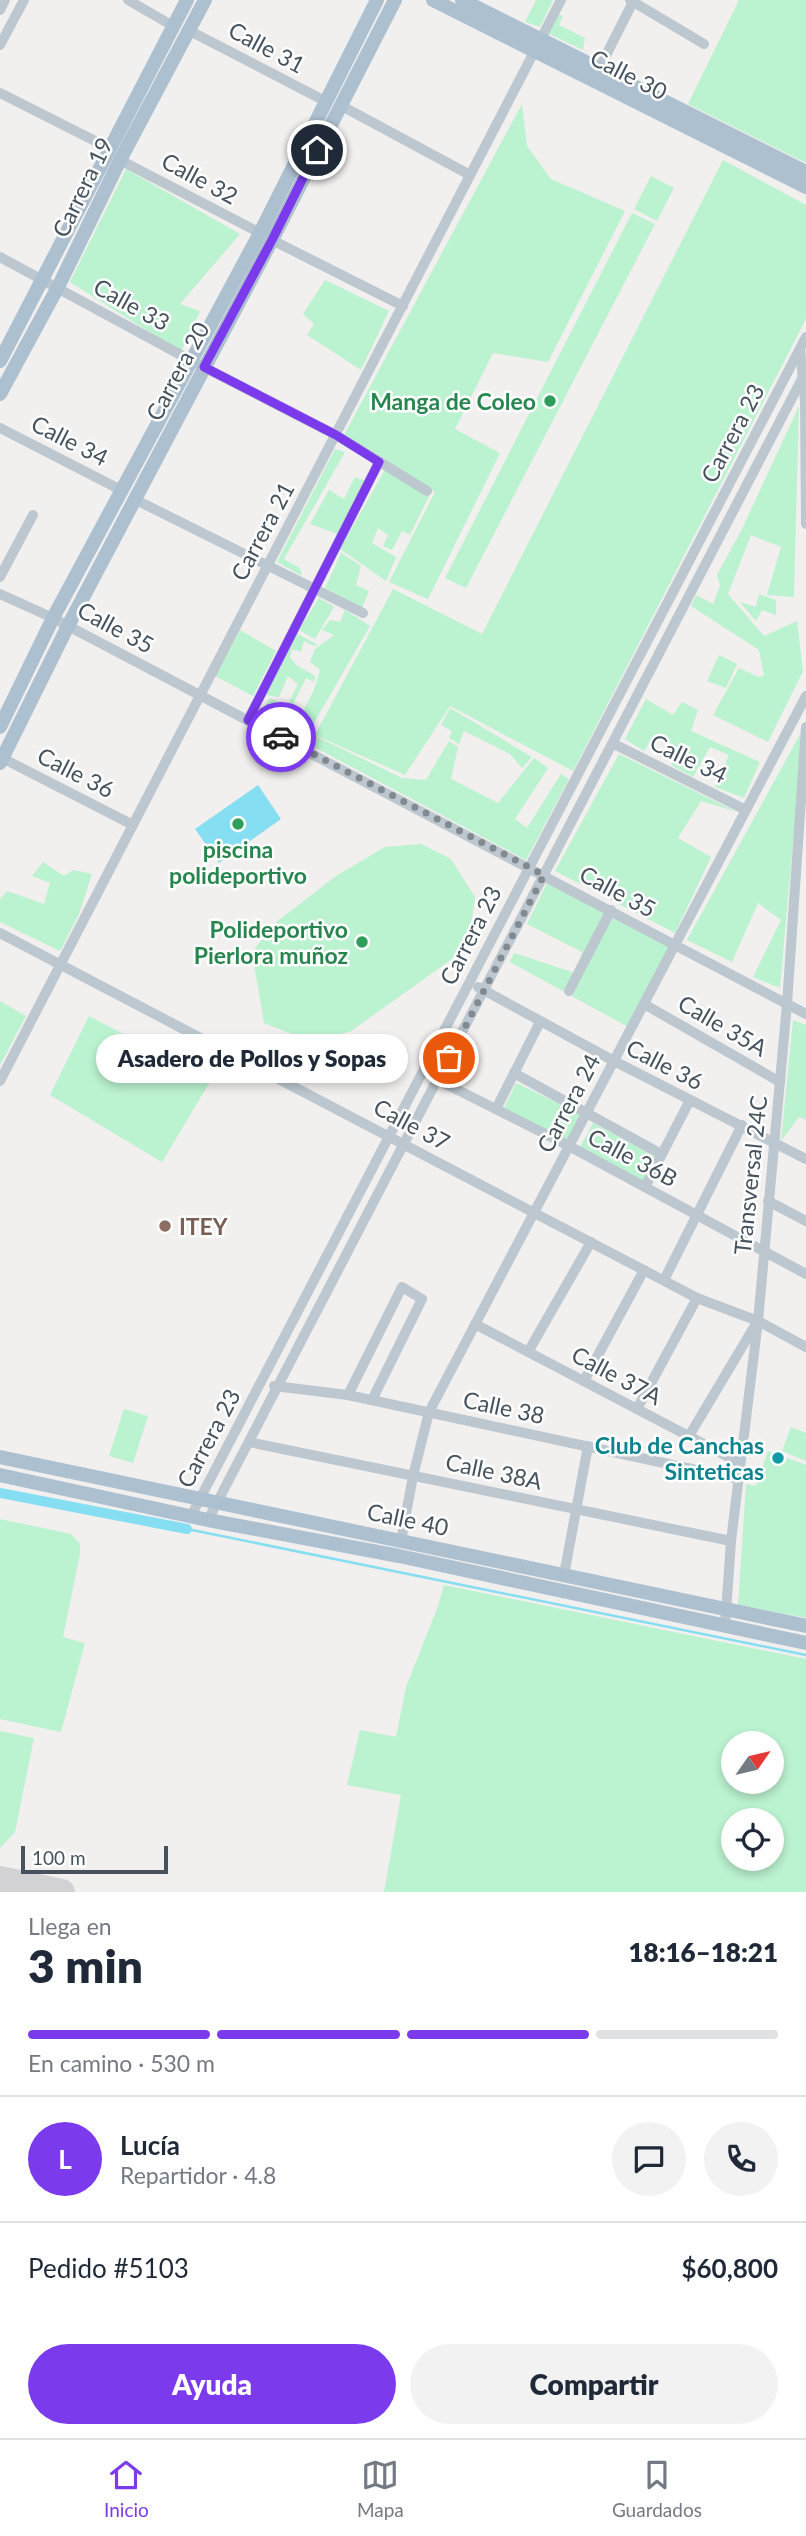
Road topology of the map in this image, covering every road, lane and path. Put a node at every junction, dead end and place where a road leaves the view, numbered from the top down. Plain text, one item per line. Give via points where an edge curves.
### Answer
1 (5, 0) edge
2 (24, 0) edge
3 (128, 0) edge
4 (187, 0) edge
5 (205, 0) edge
6 (377, 0) edge
7 (395, 0) edge
8 (433, 0) edge
9 (462, 0) edge
10 (561, 0) edge
11 (632, 1) edge
12 (0, 10) edge
13 (173, 26) junction
14 (190, 31) junction
15 (704, 44) dead end
16 (0, 45) edge
17 (538, 46) junction
18 (599, 69) junction
19 (0, 93) edge
20 (325, 101) junction
21 (340, 105) junction
22 (109, 148) junction
23 (120, 160) junction
24 (806, 172) edge
25 (470, 175) junction
26 (806, 187) edge
27 (266, 237) junction
28 (0, 257) edge
29 (43, 279) junction
30 (58, 287) junction
31 (403, 306) junction
32 (806, 337) edge
33 (800, 349) junction
34 (0, 361) edge
35 (198, 364) junction
36 (804, 374) edge
37 (0, 394) edge
38 (806, 402) edge
39 (0, 428) edge
40 (336, 435) junction
41 (379, 462) junction
42 (121, 490) junction
43 (427, 491) dead end
44 (136, 500) junction
45 (33, 515) dead end
46 (806, 524) edge
47 (267, 566) junction
48 (0, 576) edge
49 (314, 589) junction
50 (0, 594) edge
51 (363, 613) dead end
52 (53, 618) junction
53 (68, 626) junction
54 (200, 695) junction
55 (806, 696) edge
56 (248, 720) junction
57 (0, 727) edge
58 (806, 727) edge
59 (614, 744) junction
60 (1, 760) edge
61 (746, 810) junction
62 (133, 825) junction
63 (529, 867) junction
64 (544, 875) junction
65 (611, 910) junction
66 (0, 933) edge
67 (675, 944) junction
68 (61, 965) junction
69 (470, 982) junction
70 (484, 991) junction
71 (569, 991) dead end
72 (644, 1004) junction
73 (788, 1004) junction
74 (806, 1014) edge
75 (540, 1021) junction
76 (614, 1061) junction
77 (514, 1073) junction
78 (438, 1080) junction
79 (0, 1081) edge
80 (780, 1082) junction
81 (690, 1100) junction
82 (496, 1109) junction
83 (586, 1113) junction
84 (742, 1125) junction
85 (390, 1136) junction
86 (775, 1142) junction
87 (405, 1144) junction
88 (569, 1146) junction
89 (661, 1154) junction
90 (806, 1159) edge
91 (645, 1187) junction
92 (768, 1200) junction
93 (534, 1212) junction
94 (696, 1214) junction
95 (806, 1221) edge
96 (591, 1242) junction
97 (763, 1251) junction
98 (644, 1270) junction
99 (806, 1274) edge
100 (664, 1280) junction
101 (697, 1298) junction
102 (758, 1321) junction
103 (475, 1324) junction
104 (806, 1348) edge
105 (528, 1352) junction
106 (583, 1381) junction
107 (261, 1382) junction
108 (278, 1388) junction
109 (348, 1395) junction
110 (372, 1399) junction
111 (637, 1409) junction
112 (429, 1412) junction
113 (689, 1436) junction
114 (249, 1442) junction
115 (588, 1447) junction
116 (0, 1457) edge
117 (740, 1463) junction
118 (0, 1475) edge
119 (413, 1476) junction
120 (738, 1479) junction
121 (201, 1498) junction
122 (218, 1501) junction
123 (577, 1509) junction
124 (191, 1516) junction
125 (208, 1520) junction
126 (401, 1541) junction
127 (731, 1541) junction
128 (564, 1575) junction
129 (727, 1609) junction
130 (725, 1626) junction
131 (806, 1626) edge
132 (806, 1643) edge

1 - 12 street
2 - 16 street
3 - 13 street
4 - 13 main road, Carrera 19
5 - 14 main road, Carrera 19
6 - 20 main road, Carrera 20
7 - 21 main road, Carrera 20
8 - 17 main road, Calle 30
9 - 17 main road, Calle 30
10 - 17 street, Carrera 21
11 - 15 street
11 - 18 street
13 - 22 main road, Carrera 19
14 - 20 street, Calle 31
14 - 23 main road, Carrera 19
17 - 18 main road, Calle 30
17 - 25 street, Carrera 21
17 - 26 main road, Calle 30
18 - 24 main road, Calle 30
19 - 22 street
20 - 27 main road, Carrera 20
21 - 25 street
21 - 27 main road, Carrera 20
22 - 29 main road, Carrera 19
23 - 27 street, Calle 32
23 - 30 main road, Carrera 19
25 - 31 street, Carrera 21
27 - 31 street, Calle 32
27 - 35 main road, Carrera 20
28 - 29 street, Calle 33
29 - 30 street, Calle 33
29 - 34 main road, Carrera 19
30 - 35 street, Calle 33
30 - 37 main road, Carrera 19
31 - 40 street, Carrera 21
32 - 33 street, Carrera 23
33 - 36 street
33 - 63 street, Carrera 23
35 - 40 street, Calle 33
35 - 42 main road, Carrera 20
35 - 44 main road, Carrera 20
36 - 38 street
36 - 59 street, Carrera 23
38 - 46 street
39 - 42 street, Calle 34
40 - 41 street, Calle 33
40 - 47 street, Carrera 21
41 - 43 street, Calle 33
41 - 49 street
42 - 52 main road, Carrera 20
44 - 47 street
44 - 53 main road, Carrera 20
45 - 48 street
47 - 49 street
47 - 54 street, Carrera 21
49 - 51 street
49 - 56 street
50 - 52 street, Calle 35
52 - 53 street, Calle 35
52 - 57 main road, Carrera 20
53 - 54 street, Calle 35
53 - 60 main road, Carrera 20
54 - 56 street, Calle 35
54 - 62 street, Carrera 21
55 - 61 street, Carrera 24
56 - 63 street, Calle 35
58 - 73 street, Transversal 24C
59 - 61 street, Calle 34
59 - 64 street, Carrera 23
60 - 62 street, Calle 36
61 - 67 street, Carrera 24
62 - 68 street, Carrera 21
63 - 64 street, Calle 35
63 - 69 street, Carrera 23
64 - 65 street, Calle 35
64 - 70 street, Carrera 23
65 - 67 street, Calle 35
65 - 71 street
66 - 68 street, Calle 37
67 - 72 street, Carrera 24
67 - 73 street, Calle 35
68 - 79 street, Carrera 21
68 - 85 street, Calle 37
69 - 70 street, Calle 36
69 - 85 street, Carrera 23
70 - 75 street, Calle 36
70 - 78 street, Carrera 23
72 - 76 street, Carrera 24
72 - 80 street, Calle 35A
73 - 74 street, Calle 35
73 - 80 street, Transversal 24C
75 - 76 street, Calle 36
75 - 77 street
76 - 81 street, Calle 36
76 - 83 street, Carrera 24
77 - 82 street
77 - 83 street
78 - 82 street, Calle 36B
78 - 87 street, Carrera 23
80 - 86 street, Transversal 24C
81 - 84 street, Calle 36
81 - 89 street
82 - 88 street, Calle 36B
83 - 88 street, Carrera 24
83 - 89 street
84 - 86 street, Calle 36
84 - 94 street
85 - 87 street, Calle 37
85 - 107 street, Carrera 23
86 - 90 street, Calle 36
86 - 92 street, Transversal 24C
87 - 93 street, Calle 37
87 - 108 street, Carrera 23
88 - 91 street, Calle 36B
88 - 93 street, Carrera 24
89 - 91 street
91 - 94 street, Calle 36B
92 - 95 street
92 - 97 street, Transversal 24C
93 - 96 street, Calle 37
93 - 103 street, Carrera 24
94 - 97 street, Calle 36B
94 - 100 street
96 - 98 street, Calle 37
96 - 105 street
97 - 99 street, Calle 36B
97 - 102 street, Transversal 24C
98 - 100 street, Calle 37
98 - 106 street
100 - 101 street, Calle 37
101 - 102 street, Calle 37
101 - 111 street
102 - 104 street, Calle 37
102 - 113 street
102 - 117 street, Transversal 24C
103 - 105 street, Calle 37A
103 - 112 street, Carrera 24
105 - 106 street, Calle 37A
106 - 111 street, Calle 37A
107 - 108 street, Calle 38
107 - 121 street, Carrera 23
108 - 109 street, Calle 38
108 - 114 street, Carrera 23
109 - 110 street, Calle 38
109 - 110 street via 402,1287 422,1299
110 - 112 street, Calle 38
111 - 113 street, Calle 37A
112 - 115 street, Calle 38
112 - 119 street, Carrera 24
113 - 117 street, Calle 37A
114 - 119 street, Calle 38A
114 - 122 street, Carrera 23
115 - 120 street, Calle 38
115 - 123 street
116 - 121 main road, Calle 40
117 - 120 street, Transversal 24C
118 - 124 main road, Calle 40
119 - 123 street, Calle 38A
119 - 126 street, Carrera 24
120 - 127 street, Transversal 24C
121 - 122 main road, Calle 40
121 - 124 street, Carrera 23
122 - 125 street, Carrera 23
122 - 126 main road, Calle 40
123 - 127 street, Calle 38A
123 - 128 street
124 - 125 main road, Calle 40
125 - 130 main road, Calle 40
126 - 128 main road, Calle 40
127 - 129 street, Transversal 24C
128 - 129 main road, Calle 40
129 - 130 street, Transversal 24C
129 - 131 main road, Calle 40
130 - 132 main road, Calle 40

